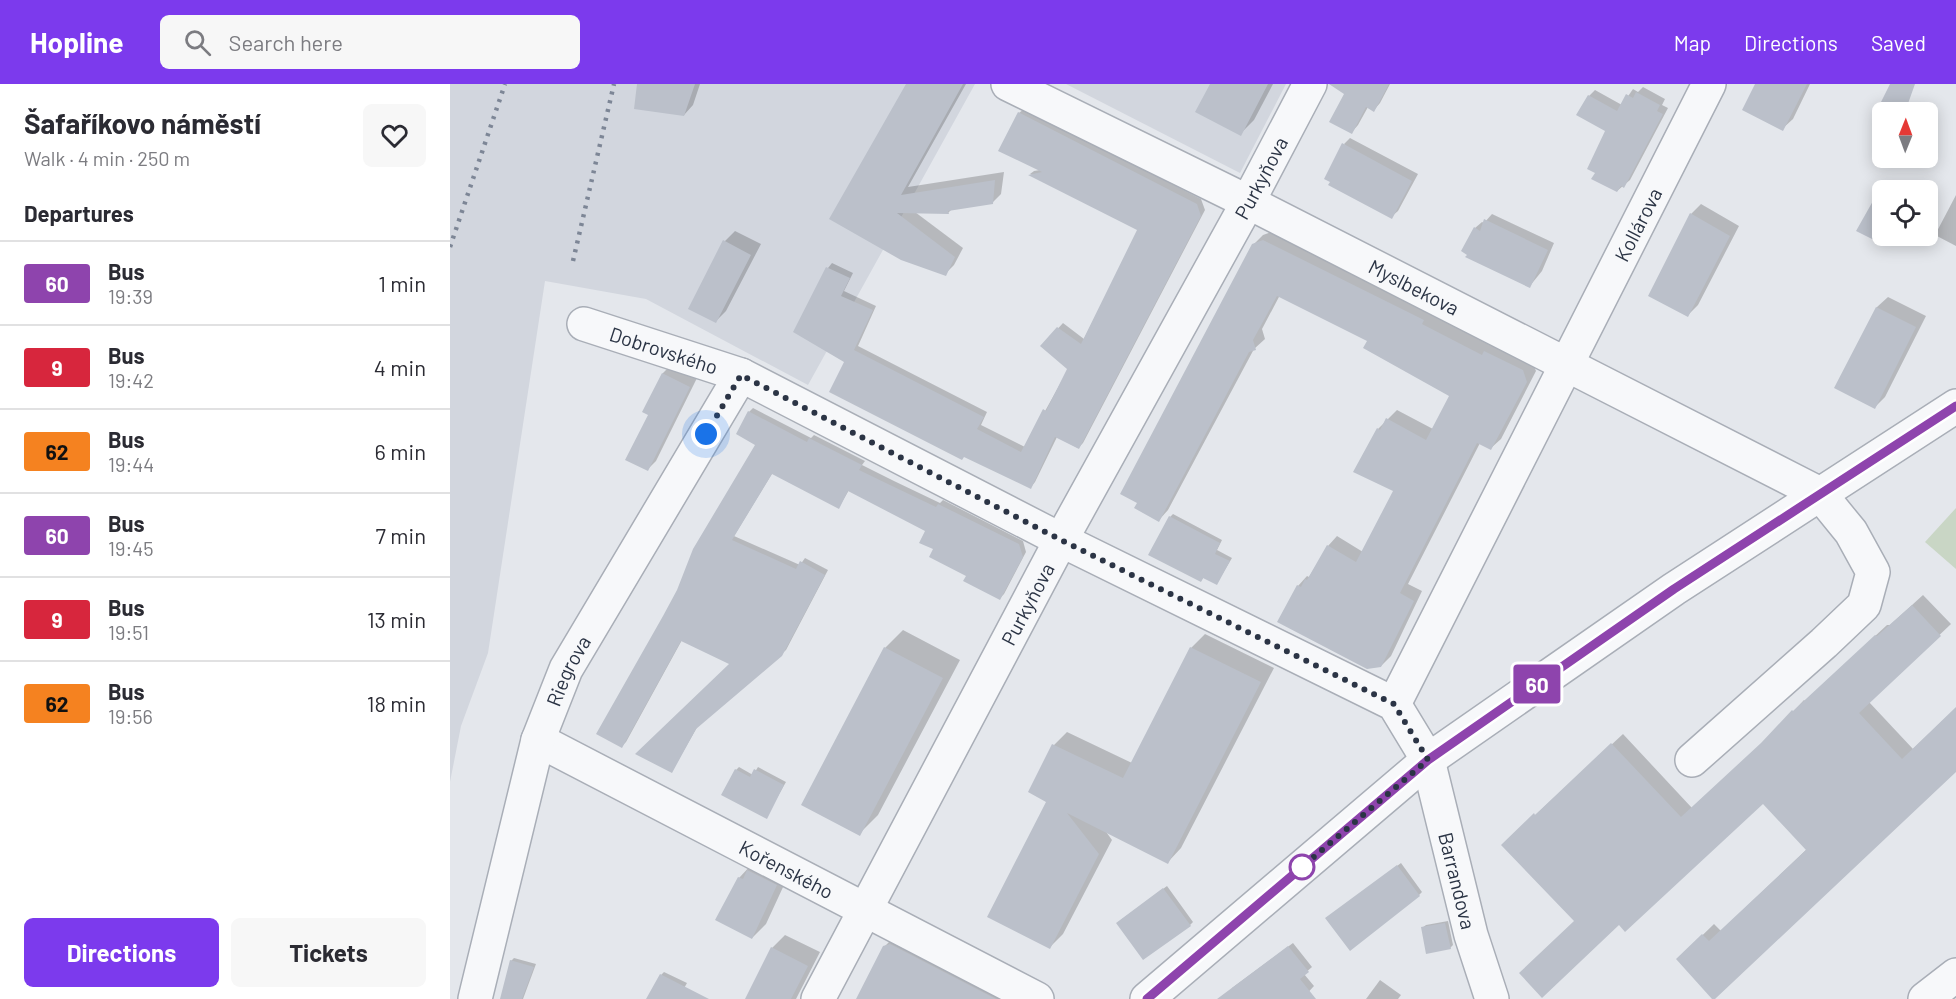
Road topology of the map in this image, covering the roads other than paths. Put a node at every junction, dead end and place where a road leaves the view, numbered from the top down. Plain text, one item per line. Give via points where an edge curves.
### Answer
1 (1008, 84) edge
2 (1310, 84) edge
3 (1709, 84) edge
4 (1248, 202) junction
5 (584, 324) dead end
6 (1566, 364) junction
7 (741, 375) junction
8 (1956, 406) edge
9 (1820, 494) junction
10 (1061, 540) junction
11 (1394, 704) junction
12 (538, 740) junction
13 (1428, 760) junction
14 (1692, 760) dead end
15 (865, 909) junction
16 (475, 999) edge
17 (818, 999) edge
18 (1037, 999) edge
19 (1147, 999) edge
20 (1492, 999) edge

1 - 4 street, Myslbekova
2 - 4 street, Purkyňova
3 - 6 street, Kollárova
4 - 6 street, Myslbekova
4 - 10 street, Purkyňova
5 - 7 street, Dobrovského
6 - 9 street, Myslbekova
6 - 11 street, Kollárova
7 - 10 street, Dobrovského
7 - 12 street, Riegrova via 566,669
8 - 9 street
9 - 13 street via 1674,589
9 - 14 street via 1851,532 1873,572 1864,605
10 - 11 street, Dobrovského
10 - 15 street, Purkyňova
11 - 13 street
12 - 15 street, Kořenského
12 - 16 street, Riegrova
13 - 19 street
13 - 20 street, Barrandova via 1471,935
15 - 17 street, Purkyňova
15 - 18 street, Kořenského

